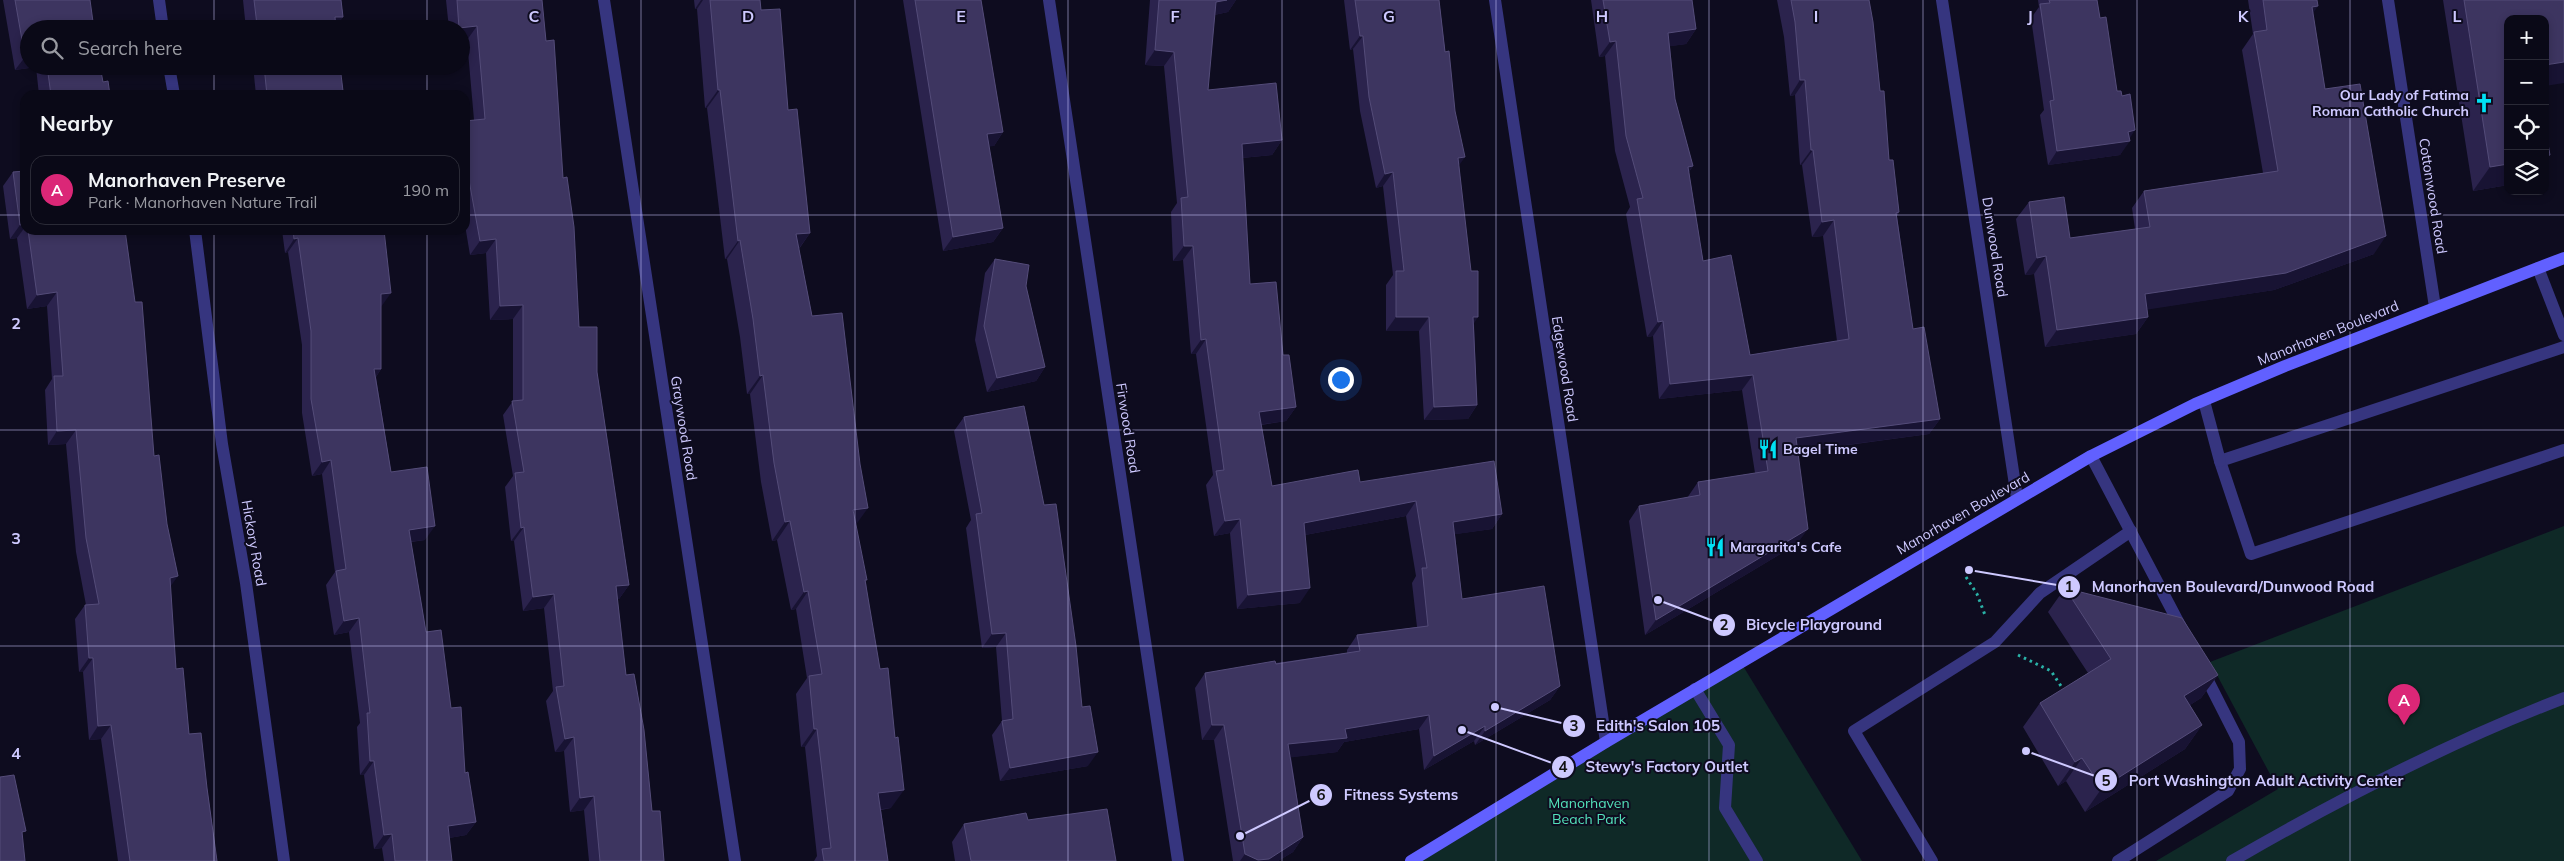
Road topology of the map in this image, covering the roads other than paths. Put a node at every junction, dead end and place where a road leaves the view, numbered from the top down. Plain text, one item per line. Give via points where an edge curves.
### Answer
1 (159, 0) edge
2 (604, 0) edge
3 (1049, 0) edge
4 (1495, 0) edge
5 (1942, 0) edge
6 (2388, 0) edge
7 (162, 20) edge
8 (171, 75) edge
9 (173, 90) edge
10 (196, 235) edge
11 (2564, 258) edge
12 (2538, 268) junction
13 (2435, 307) junction
14 (2564, 334) edge
15 (2564, 346) edge
16 (2204, 400) junction
17 (2564, 450) edge
18 (2091, 456) junction
19 (2220, 461) junction
20 (2017, 498) junction
21 (2131, 531) junction
22 (2188, 640) edge
23 (2196, 657) edge
24 (1695, 689) junction
25 (2564, 698) edge
26 (1606, 742) junction
27 (284, 861) edge
28 (735, 861) edge
29 (1178, 861) edge
30 (1411, 861) edge
31 (1757, 861) edge
32 (1932, 861) edge
33 (2118, 861) edge
34 (2232, 861) edge

1 - 7 street
2 - 28 street, Graywood Road
3 - 29 street, Firwood Road
4 - 26 street, Edgewood Road
5 - 20 street, Dunwood Road
6 - 13 street, Cottonwood Road
8 - 9 street
10 - 27 street, Hickory Road via 222,444 246,583
11 - 12 street, Manorhaven Boulevard
12 - 13 street, Manorhaven Boulevard
12 - 14 street
13 - 16 street, Manorhaven Boulevard
15 - 19 street
16 - 18 street, Manorhaven Boulevard
16 - 19 street
17 - 19 street via 2251,554
18 - 20 street, Manorhaven Boulevard
18 - 21 street
20 - 24 street, Manorhaven Boulevard
21 - 22 street
21 - 32 street via 2040,593 1995,642 1854,731
23 - 33 street via 2239,742 2240,769 2228,791
24 - 26 street, Manorhaven Boulevard
24 - 31 street via 1729,745 1725,808
25 - 34 street via 2506,720 2322,809
26 - 30 street, Manorhaven Boulevard

